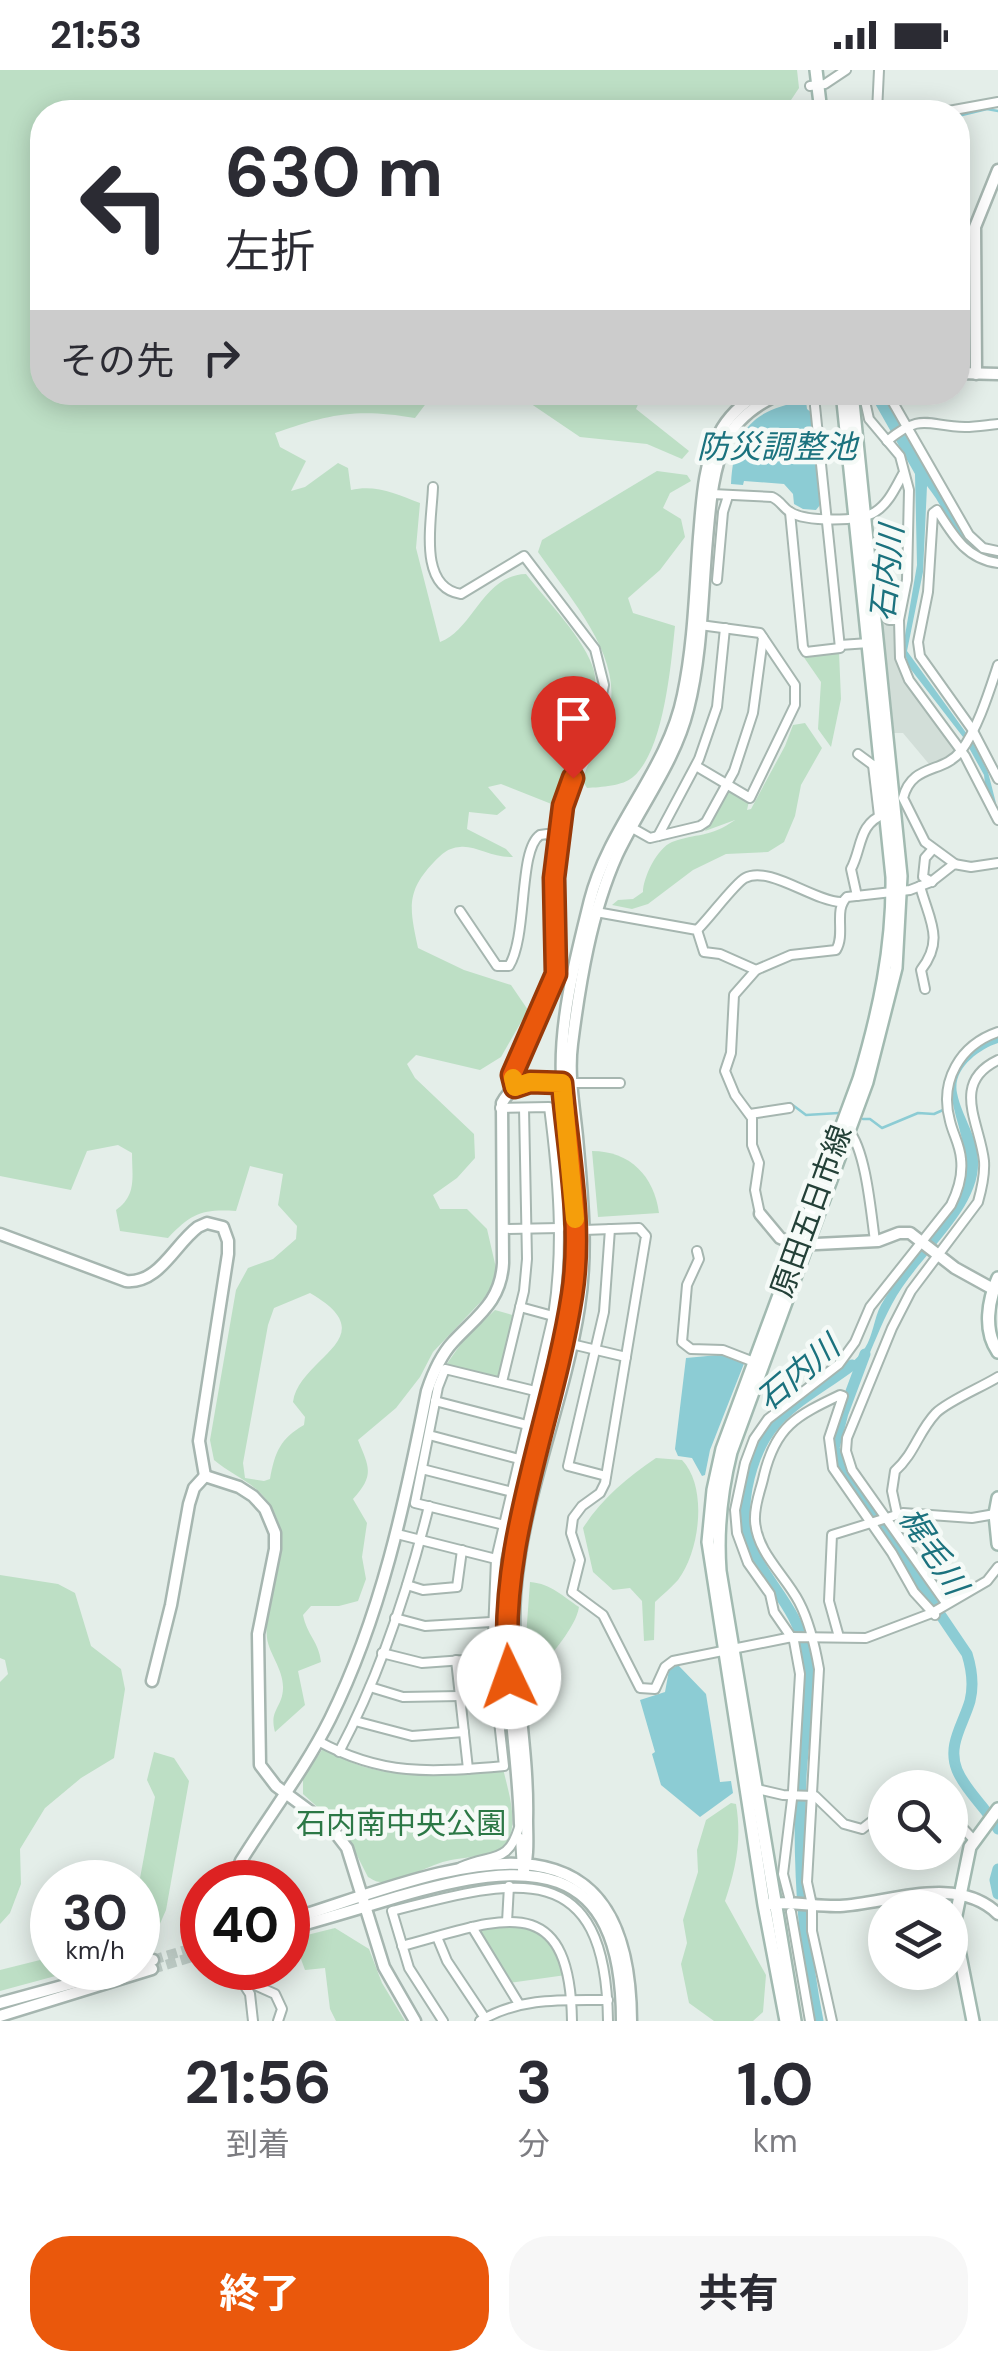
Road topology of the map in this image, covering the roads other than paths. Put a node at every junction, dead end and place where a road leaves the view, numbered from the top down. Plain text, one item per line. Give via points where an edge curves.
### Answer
1 (808, 70) edge
2 (816, 70) edge
3 (846, 70) edge
4 (879, 70) edge
5 (814, 86) junction
6 (813, 100) edge
7 (818, 100) edge
8 (878, 100) edge
9 (998, 102) edge
10 (970, 107) edge
11 (998, 170) edge
12 (983, 206) junction
13 (998, 209) edge
14 (970, 374) edge
15 (976, 374) junction
16 (998, 374) edge
17 (744, 405) edge
18 (758, 405) edge
19 (844, 405) edge
20 (853, 405) edge
21 (866, 405) edge
22 (895, 405) edge
23 (815, 406) dead end
24 (998, 424) edge
25 (906, 426) junction
26 (889, 439) junction
27 (904, 474) junction
28 (433, 486) dead end
29 (712, 494) junction
30 (728, 496) junction
31 (949, 502) junction
32 (937, 510) junction
33 (790, 512) junction
34 (861, 517) junction
35 (827, 520) junction
36 (998, 551) edge
37 (998, 563) edge
38 (718, 580) dead end
39 (876, 613) junction
40 (899, 620) junction
41 (700, 625) junction
42 (725, 628) junction
43 (764, 638) junction
44 (868, 643) junction
45 (840, 646) junction
46 (998, 668) edge
47 (971, 731) junction
48 (961, 750) junction
49 (858, 754) dead end
50 (696, 766) junction
51 (882, 766) junction
52 (998, 779) edge
53 (727, 784) junction
54 (882, 815) junction
55 (998, 820) edge
56 (628, 825) junction
57 (658, 836) junction
58 (558, 843) junction
59 (932, 850) junction
60 (998, 863) edge
61 (957, 864) junction
62 (932, 882) junction
63 (920, 886) junction
64 (896, 893) junction
65 (856, 896) junction
66 (841, 902) junction
67 (460, 911) dead end
68 (596, 912) junction
69 (697, 930) junction
70 (756, 970) junction
71 (925, 989) dead end
72 (998, 1032) edge
73 (998, 1060) edge
74 (566, 1083) junction
75 (620, 1083) dead end
76 (515, 1087) junction
77 (500, 1108) junction
78 (524, 1108) junction
79 (788, 1108) dead end
80 (750, 1114) junction
81 (849, 1131) junction
82 (760, 1214) joint
83 (526, 1228) junction
84 (560, 1228) junction
85 (502, 1229) junction
86 (610, 1229) junction
87 (584, 1230) junction
88 (0, 1234) edge
89 (874, 1241) junction
90 (923, 1242) junction
91 (804, 1245) junction
92 (697, 1251) dead end
93 (938, 1254) junction
94 (996, 1283) edge
95 (520, 1307) junction
96 (553, 1316) junction
97 (568, 1344) junction
98 (596, 1350) junction
99 (998, 1352) edge
100 (626, 1357) junction
101 (754, 1362) junction
102 (998, 1377) edge
103 (502, 1382) junction
104 (535, 1391) junction
105 (436, 1401) junction
106 (835, 1423) junction
107 (527, 1425) junction
108 (850, 1428) junction
109 (428, 1435) junction
110 (519, 1459) junction
111 (422, 1469) junction
112 (204, 1476) junction
113 (606, 1476) junction
114 (512, 1492) junction
115 (998, 1498) edge
116 (430, 1506) junction
117 (897, 1514) junction
118 (995, 1514) junction
119 (736, 1515) junction
120 (754, 1516) junction
121 (884, 1519) junction
122 (871, 1522) junction
123 (504, 1525) junction
124 (397, 1534) junction
125 (421, 1540) junction
126 (998, 1544) edge
127 (462, 1550) junction
128 (496, 1559) junction
129 (998, 1567) edge
130 (407, 1585) junction
131 (945, 1603) junction
132 (934, 1613) junction
133 (395, 1618) junction
134 (492, 1622) junction
135 (811, 1635) junction
136 (793, 1637) junction
137 (838, 1637) junction
138 (729, 1650) junction
139 (382, 1653) junction
140 (492, 1658) junction
141 (456, 1660) junction
142 (152, 1681) dead end
143 (370, 1686) junction
144 (460, 1696) junction
145 (356, 1721) junction
146 (464, 1732) junction
147 (318, 1741) junction
148 (339, 1752) junction
149 (468, 1769) junction
150 (758, 1789) junction
151 (285, 1793) junction
152 (794, 1795) junction
153 (811, 1796) junction
154 (993, 1815) edge
155 (520, 1824) junction
156 (868, 1825) edge
157 (968, 1834) edge
158 (974, 1840) junction
159 (242, 1860) edge
160 (523, 1866) junction
161 (454, 1870) junction
162 (509, 1886) junction
163 (960, 1890) edge
164 (968, 1897) edge
165 (365, 1901) junction
166 (868, 1903) edge
167 (770, 1904) junction
168 (790, 1904) junction
169 (811, 1905) junction
170 (998, 1914) edge
171 (310, 1915) edge
172 (310, 1921) edge
173 (508, 1922) junction
174 (472, 1927) junction
175 (437, 1937) junction
176 (402, 1946) junction
177 (50, 1990) edge
178 (77, 1990) edge
179 (249, 1990) edge
180 (266, 1990) edge
181 (963, 1990) edge
182 (571, 2000) junction
183 (608, 2000) junction
184 (0, 2004) edge
185 (519, 2004) junction
186 (0, 2016) edge
187 (482, 2019) edge
188 (968, 2020) edge
189 (253, 2021) edge
190 (278, 2021) edge
191 (414, 2021) edge
192 (443, 2021) edge
193 (572, 2021) edge
194 (608, 2021) edge
195 (622, 2021) edge
196 (631, 2021) edge
197 (786, 2021) edge
198 (795, 2021) edge
199 (810, 2021) edge
200 (832, 2021) edge

1 - 5 main road
2 - 5 main road
3 - 5 street
4 - 8 street
5 - 6 main road
5 - 7 main road
9 - 10 street
11 - 12 street
12 - 13 street
12 - 15 street via 975,227
14 - 15 street
15 - 16 street
17 - 56 street via 713,448 682,701
18 - 29 street via 733,429
19 - 34 main road, 原田五日市線
20 - 34 main road, 原田五日市線
21 - 26 street via 869,419
22 - 25 street
23 - 35 street
24 - 25 street
25 - 26 street
25 - 31 street
26 - 27 street
27 - 34 street via 884,505
27 - 40 street via 907,580
28 - 58 street via 432,553 441,586 471,591 524,556 600,664 600,704 563,806
29 - 30 street
29 - 41 street
30 - 33 street via 772,497
30 - 38 street
31 - 32 street
31 - 36 street via 974,542
32 - 37 street via 966,551
32 - 47 street via 918,651
33 - 35 street
33 - 45 street via 803,647 806,652
34 - 35 street
34 - 39 main road, 原田五日市線
34 - 44 main road, 原田五日市線
35 - 45 street
39 - 40 street
39 - 51 main road, 原田五日市線
40 - 48 street via 904,672
41 - 42 street
41 - 56 street via 686,719
42 - 43 street via 758,631
42 - 50 street via 718,701
43 - 53 street via 753,712
43 - 53 street via 795,685 795,706 750,798
44 - 45 street
44 - 51 main road, 原田五日市線
46 - 47 street
47 - 48 street
47 - 52 street
48 - 55 street
48 - 59 street via 903,784 904,801
49 - 51 street
50 - 53 street
50 - 57 street
51 - 54 main road, 原田五日市線
51 - 54 street via 874,784
51 - 64 main road, 原田五日市線
53 - 57 street via 704,824
54 - 64 main road, 原田五日市線
54 - 65 street via 860,835 852,866
56 - 57 street
56 - 68 street
56 - 74 street via 590,900 564,1034
58 - 67 street via 547,834 530,846 509,966 497,966
58 - 76 street via 556,974 514,1064
59 - 61 street
59 - 62 street via 923,876
60 - 61 street
61 - 62 street
62 - 63 street
63 - 64 street
63 - 71 street via 934,925 930,960 921,970
64 - 65 street
64 - 81 main road, 原田五日市線 via 900,937 886,1013
64 - 91 main road, 原田五日市線 via 871,1037
65 - 66 street
66 - 69 street via 820,900 776,878 749,876
66 - 70 street via 836,950 791,955
68 - 69 street
68 - 74 street
69 - 70 street via 704,952
70 - 80 street via 734,995 726,1071
72 - 90 street via 969,1047 950,1077 948,1110 961,1178 951,1206
73 - 93 street via 978,1074 970,1094 984,1160 981,1192
74 - 75 street
74 - 76 street
74 - 87 street
74 - 97 street via 576,1241
76 - 77 street
77 - 78 street
77 - 85 street
78 - 83 street
78 - 84 street via 549,1107
79 - 80 street
80 - 82 street
81 - 89 street via 864,1172
81 - 91 main road, 原田五日市線
82 - 91 street via 782,1239
83 - 84 street
83 - 85 street
83 - 95 street
84 - 96 street
85 - 124 street via 503,1272 495,1297 452,1343 431,1378
86 - 87 street
86 - 98 street
86 - 100 street via 645,1232
87 - 97 street via 580,1300
88 - 112 street via 138,1282 198,1227 223,1227 228,1254 199,1441
89 - 90 street via 906,1232
89 - 91 street
90 - 93 street
90 - 119 street via 870,1308 837,1366 760,1428
91 - 101 main road, 原田五日市線
91 - 138 main road, 原田五日市線 via 722,1491 718,1542
92 - 101 street via 682,1342
93 - 94 street via 976,1281
93 - 108 street via 900,1309
94 - 99 main road via 988,1322
95 - 96 street
95 - 103 street
96 - 104 street
97 - 98 street
97 - 155 street via 508,1577 506,1647
97 - 160 street via 516,1578 514,1646 528,1799
98 - 100 street
98 - 113 street via 568,1466
100 - 113 street
101 - 138 main road, 原田五日市線 via 722,1449 710,1507 711,1572
102 - 117 street via 934,1415 895,1472
103 - 104 street
103 - 105 street via 445,1369
104 - 107 street
105 - 107 street
105 - 109 street
106 - 108 street
106 - 120 street via 842,1394 785,1427 768,1455
106 - 122 street via 830,1461
107 - 110 street
108 - 121 street via 849,1464
109 - 110 street
109 - 111 street
110 - 114 street
111 - 114 street
111 - 116 street via 415,1502
112 - 142 street via 189,1504
112 - 151 street via 254,1496 275,1532 258,1634 258,1754 263,1771
113 - 138 street via 600,1493 572,1523 580,1560 572,1586 575,1597 603,1615 636,1684 644,1690 659,1686 668,1663
114 - 123 street
115 - 118 main road
116 - 123 street
116 - 125 street
117 - 118 street
117 - 121 street
118 - 126 main road
119 - 120 street
119 - 136 street via 748,1564
120 - 135 street via 761,1543 800,1604
121 - 122 street
121 - 131 street
122 - 132 street
122 - 137 street via 832,1535 829,1600
123 - 128 street
124 - 125 street
124 - 147 street
125 - 127 street
125 - 130 street
127 - 128 street
127 - 130 street via 457,1587
128 - 134 street
129 - 131 street
130 - 133 street
131 - 132 street
132 - 137 street via 866,1638
133 - 134 street via 425,1626
133 - 139 street
134 - 140 street
135 - 136 street
135 - 137 street
135 - 153 street via 819,1674
136 - 138 street
136 - 152 street via 801,1690
138 - 150 main road, 原田五日市線
138 - 167 main road, 原田五日市線
139 - 141 street via 422,1663
139 - 143 street
140 - 141 street
140 - 149 street via 504,1766
141 - 144 street
143 - 144 street via 403,1697
143 - 145 street
144 - 146 street
145 - 146 street via 412,1736
145 - 148 street
146 - 149 street
147 - 148 street
147 - 151 street
148 - 149 street via 403,1771
150 - 152 street
150 - 167 main road, 原田五日市線
151 - 159 street
151 - 165 street via 340,1836
152 - 153 street
152 - 168 street via 783,1874
153 - 156 street via 844,1824 862,1830
153 - 169 street
154 - 158 main road
155 - 160 street
155 - 161 street via 504,1854
157 - 158 street
158 - 163 main road
160 - 161 street
160 - 165 street
160 - 195 street via 576,1892 597,1912 617,1954
160 - 196 street via 566,1874 604,1905 624,1946
161 - 165 street
162 - 173 street
162 - 176 street via 392,1911
162 - 183 street via 558,1896 585,1918 604,1958
164 - 170 street
165 - 171 street
165 - 172 street
165 - 191 street via 390,1981
166 - 169 street
167 - 168 street
167 - 197 main road, 原田五日市線
167 - 198 main road, 原田五日市線
168 - 169 street
168 - 199 street
169 - 200 street
173 - 174 street
173 - 182 street via 541,1930 558,1945
174 - 175 street
174 - 185 street
175 - 176 street
175 - 187 street
176 - 192 street
177 - 184 street
178 - 186 street
179 - 189 street
180 - 190 street via 282,2008
181 - 188 main road
182 - 183 street
182 - 185 street
182 - 193 street
183 - 194 street
185 - 187 street

